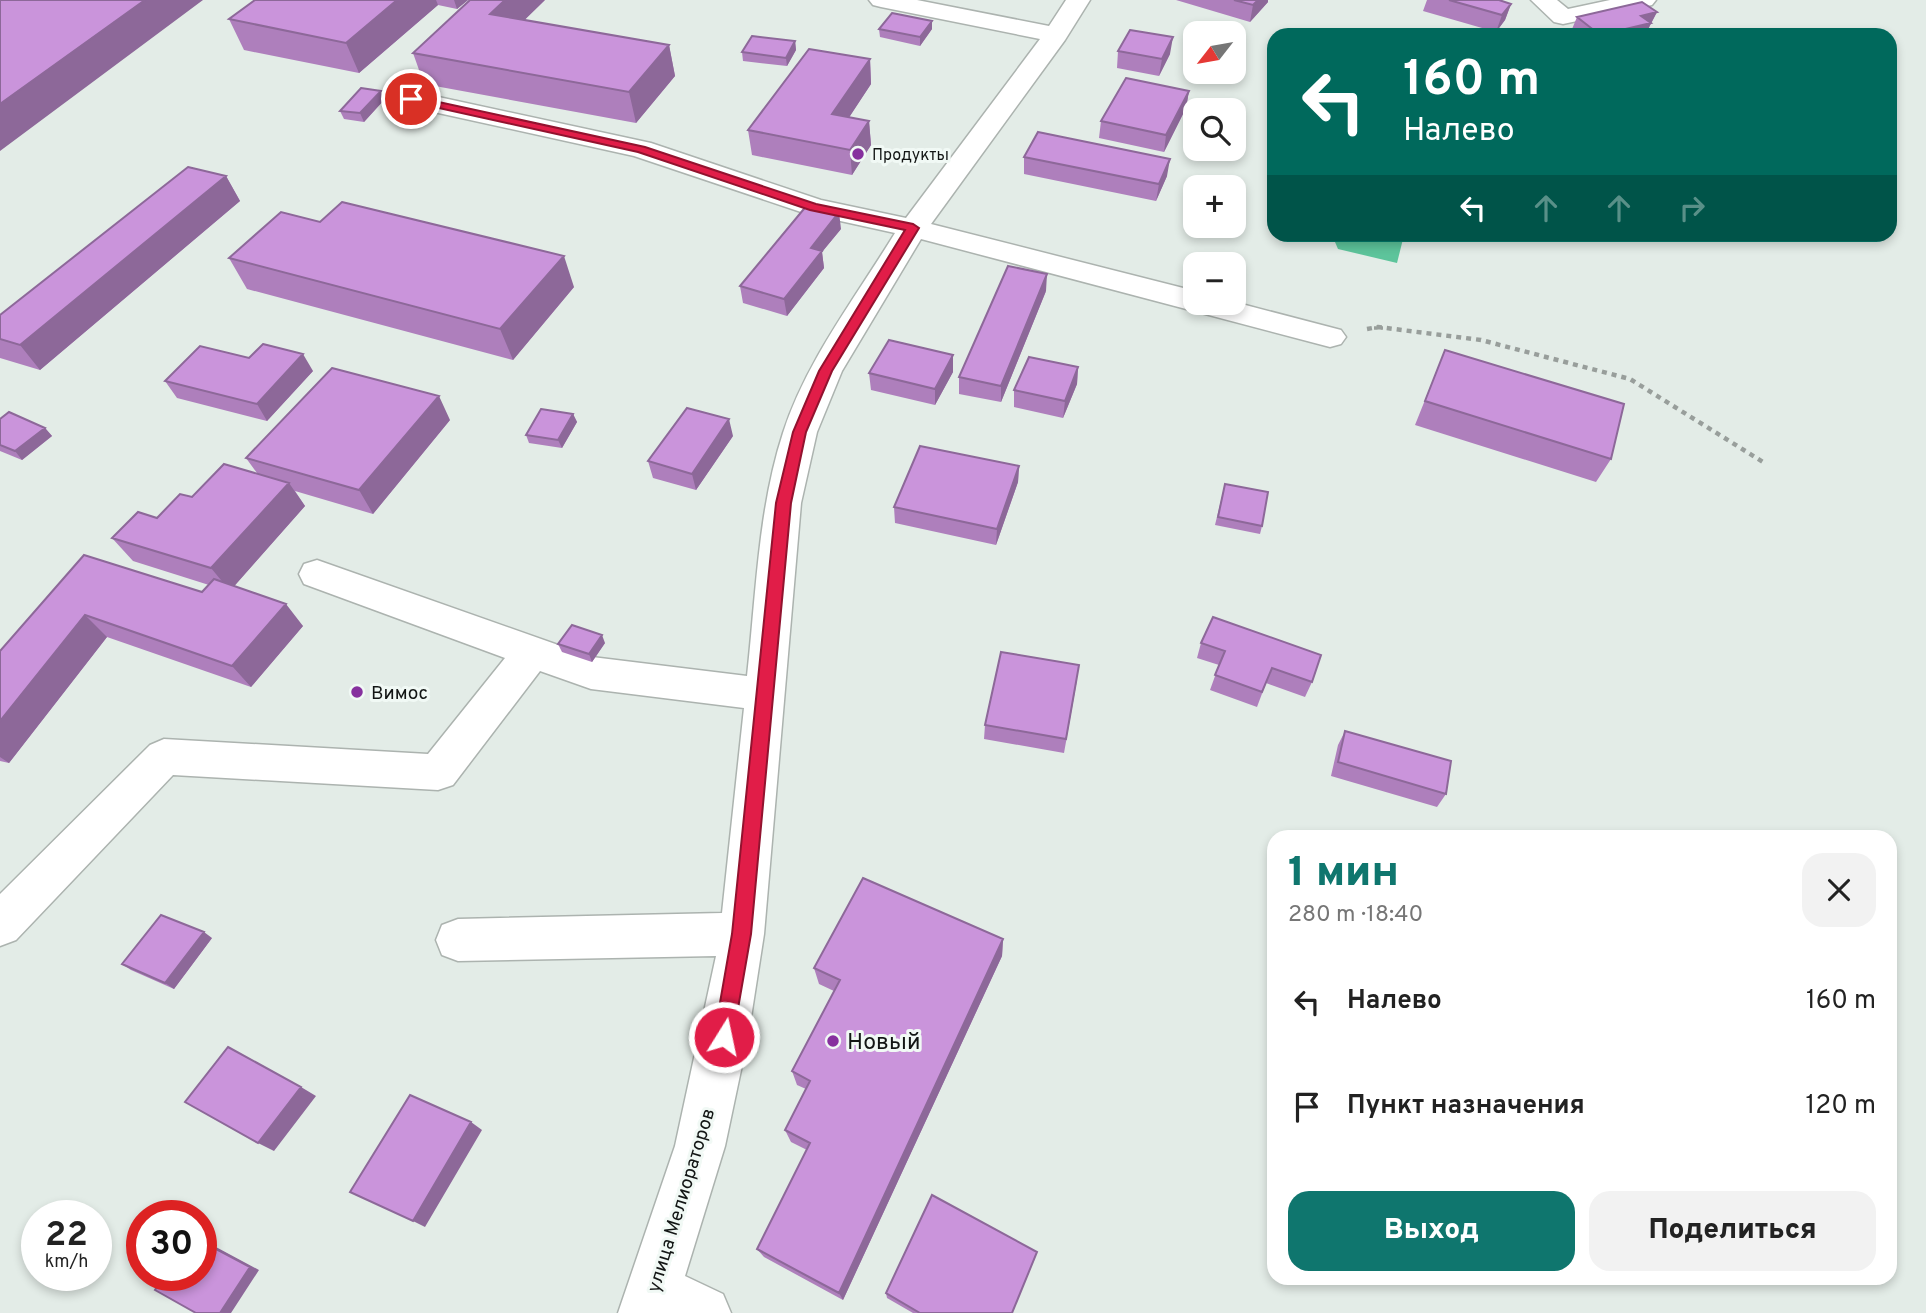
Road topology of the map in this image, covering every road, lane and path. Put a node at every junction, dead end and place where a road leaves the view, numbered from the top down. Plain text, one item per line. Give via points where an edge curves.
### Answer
1 (881, 0) edge
2 (1078, 0) edge
3 (1543, 0) edge
4 (1644, 0) edge
5 (1056, 35) junction
6 (411, 99) dead end
7 (913, 228) junction
8 (1183, 298) edge
9 (1246, 315) edge
10 (1330, 337) joint
11 (1763, 462) dead end
12 (317, 574) dead end
13 (531, 653) junction
14 (764, 694) junction
15 (0, 925) edge
16 (741, 934) junction
17 (458, 940) dead end
18 (650, 1301) edge
19 (704, 1313) edge

1 - 5 street
2 - 5 street, улица Мелиораторов
3 - 4 street via 1563,17
5 - 7 street, улица Мелиораторов
6 - 7 street via 641,149 814,207
7 - 8 street
7 - 14 street, улица Мелиораторов via 825,371 800,432 783,503
9 - 10 street
10 - 11 path via 1378,327 1481,340 1630,379
12 - 13 street
13 - 14 street via 591,673
13 - 15 street via 438,772 164,757
14 - 16 street, улица Мелиораторов
16 - 17 street
16 - 18 street, улица Мелиораторов via 700,1146
18 - 19 street

